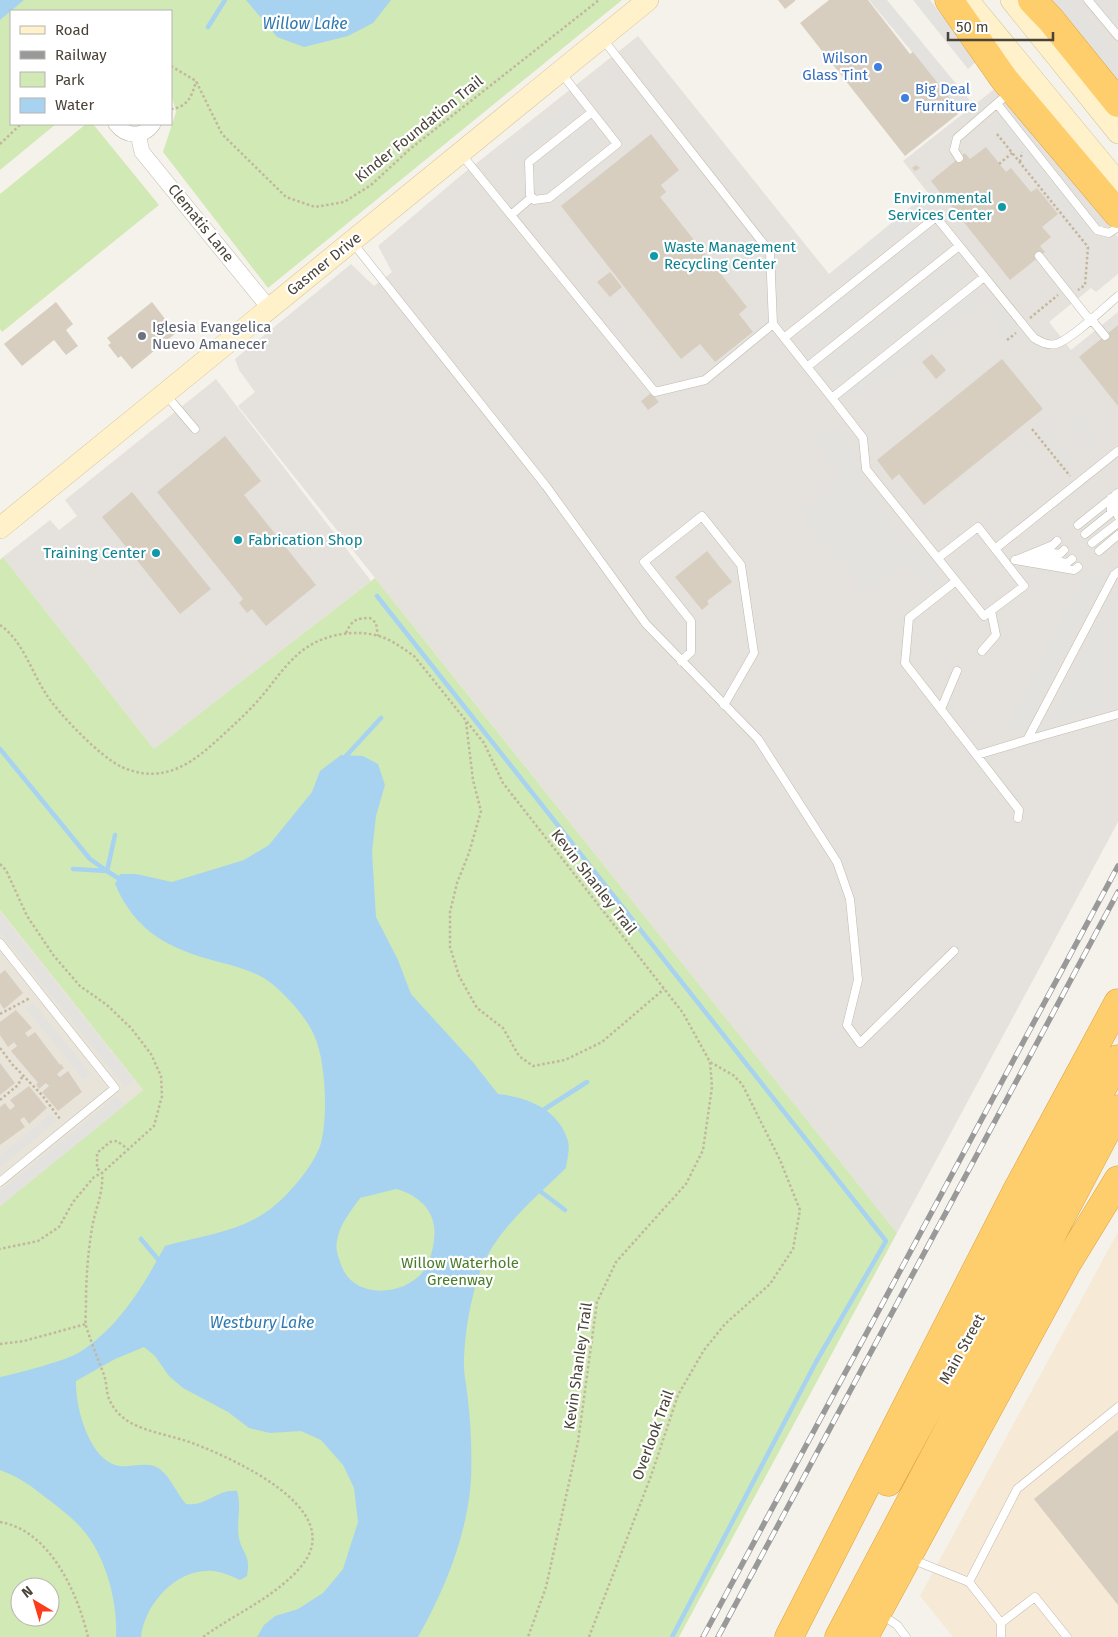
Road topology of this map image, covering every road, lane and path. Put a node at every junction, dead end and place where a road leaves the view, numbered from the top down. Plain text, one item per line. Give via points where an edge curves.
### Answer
1 (599, 0) edge
2 (648, 0) edge
3 (949, 0) edge
4 (968, 0) edge
5 (1012, 0) edge
6 (1032, 0) edge
7 (1088, 0) edge
8 (1118, 36) edge
9 (602, 38) junction
10 (172, 67) edge
11 (560, 72) junction
12 (196, 81) junction
13 (1006, 97) junction
14 (1118, 103) edge
15 (172, 109) edge
16 (592, 112) junction
17 (20, 125) edge
18 (117, 125) edge
19 (152, 125) edge
20 (1118, 133) edge
21 (138, 134) junction
22 (998, 134) dead end
23 (0, 144) edge
24 (460, 153) junction
25 (1012, 153) junction
26 (960, 158) dead end
27 (999, 164) dead end
28 (1113, 176) edge
29 (532, 197) junction
30 (1118, 214) edge
31 (511, 215) junction
32 (1118, 227) edge
33 (351, 242) junction
34 (959, 246) junction
35 (1039, 256) dead end
36 (984, 277) junction
37 (1085, 285) junction
38 (1068, 293) junction
39 (1118, 296) edge
40 (270, 309) junction
41 (1090, 319) junction
42 (773, 324) junction
43 (1022, 329) junction
44 (1104, 336) dead end
45 (784, 338) junction
46 (1007, 340) dead end
47 (807, 367) junction
48 (165, 394) junction
49 (832, 398) junction
50 (195, 429) dead end
51 (1032, 429) dead end
52 (1117, 453) edge
53 (1076, 484) junction
54 (1115, 495) edge
55 (1118, 516) edge
56 (1118, 523) edge
57 (1078, 525) dead end
58 (0, 528) edge
59 (1085, 534) dead end
60 (1118, 535) edge
61 (1057, 541) dead end
62 (1092, 543) dead end
63 (995, 549) junction
64 (1064, 550) dead end
65 (1038, 551) junction
66 (1099, 551) dead end
67 (1026, 556) junction
68 (938, 558) junction
69 (1072, 559) dead end
70 (1015, 560) junction
71 (1006, 564) junction
72 (1078, 567) dead end
73 (1118, 572) edge
74 (956, 581) junction
75 (991, 611) junction
76 (0, 625) edge
77 (346, 633) junction
78 (378, 636) junction
79 (982, 651) dead end
80 (681, 661) junction
81 (956, 671) dead end
82 (724, 705) junction
83 (941, 709) junction
84 (1118, 714) edge
85 (466, 721) junction
86 (1027, 740) junction
87 (977, 756) junction
88 (1018, 818) dead end
89 (0, 943) edge
90 (954, 951) dead end
91 (664, 989) junction
92 (40, 992) junction
93 (1118, 1003) edge
94 (0, 1014) edge
95 (0, 1048) edge
96 (1118, 1059) edge
97 (710, 1062) junction
98 (23, 1075) junction
99 (0, 1100) edge
100 (1118, 1109) edge
101 (67, 1128) junction
102 (129, 1150) dead end
103 (0, 1182) edge
104 (1117, 1183) edge
105 (1055, 1203) junction
106 (86, 1324) junction
107 (0, 1344) edge
108 (1118, 1407) edge
109 (0, 1522) edge
110 (907, 1558) junction
111 (968, 1582) junction
112 (877, 1612) junction
113 (1001, 1623) junction
114 (88, 1637) edge
115 (203, 1637) edge
116 (528, 1637) edge
117 (589, 1637) edge
118 (788, 1637) edge
119 (803, 1637) edge
120 (839, 1637) edge
121 (864, 1637) edge
122 (906, 1637) edge
123 (1001, 1637) edge
124 (1067, 1637) edge

1 - 12 path, Kinder Foundation Trail via 410,149 371,185 344,202 316,207 286,197 222,134
2 - 9 street, Gasmer Drive
3 - 13 highway via 1004,79
4 - 28 street
5 - 20 street
6 - 14 highway
7 - 8 lane
9 - 11 street, Gasmer Drive
9 - 42 lane via 770,252
10 - 12 path
11 - 16 lane
11 - 24 street, Gasmer Drive
12 - 15 path via 192,98 179,108
13 - 26 lane via 957,138 954,150
13 - 30 highway
13 - 32 lane via 1097,230 1109,233
16 - 29 lane via 529,162
16 - 29 lane via 617,144 549,198 534,200
17 - 23 path
18 - 21 street via 122,131
19 - 21 street via 146,132
21 - 40 street, Clematis Lane via 142,152
22 - 25 path
24 - 31 lane
24 - 33 street, Gasmer Drive
25 - 27 path
25 - 37 path via 1088,247
29 - 31 lane
31 - 42 lane via 655,392 705,380
33 - 40 street, Gasmer Drive
33 - 80 lane via 546,486 646,624
34 - 36 lane
34 - 45 lane via 936,217
34 - 47 lane
35 - 38 lane
36 - 43 lane
36 - 49 lane
37 - 38 path
37 - 38 path
38 - 41 lane
38 - 43 path via 1030,318
39 - 41 lane
40 - 48 street, Gasmer Drive
41 - 43 lane via 1056,344 1045,344
41 - 44 lane
42 - 45 lane
43 - 46 path
45 - 47 lane
47 - 49 lane
48 - 50 lane
48 - 58 street, Gasmer Drive
49 - 68 lane via 863,438 866,469
51 - 53 path
52 - 53 lane
53 - 63 lane
54 - 55 lane
54 - 57 lane
54 - 59 lane via 1111,513
56 - 62 lane
60 - 66 lane
61 - 65 lane
63 - 68 lane via 978,527
63 - 71 lane
64 - 65 lane via 1060,554
65 - 67 lane
67 - 69 lane via 1067,563
67 - 70 lane
68 - 74 lane
70 - 71 lane
70 - 72 lane via 1074,570
71 - 75 lane via 1024,586
73 - 86 lane
74 - 75 lane via 984,616
74 - 83 lane via 909,618 906,663
75 - 79 lane via 996,635
76 - 77 path, Kevin Shanley Trail via 8,630 46,693 71,724 116,763 148,774 174,771 197,759 261,698 294,657 314,642
77 - 78 path, Kevin Shanley Trail
77 - 78 path via 350,622 357,618 370,618 376,623
78 - 85 path, Kevin Shanley Trail via 414,656
80 - 82 lane
80 - 82 lane via 691,652 691,621 644,562 702,516 741,565 754,653
81 - 83 lane
82 - 90 lane via 758,739 837,862 850,899 858,980 847,1025 860,1043
83 - 87 lane
84 - 86 lane
85 - 91 path, Kevin Shanley Trail via 484,743 503,784
85 - 91 path via 473,780 481,811 450,912 450,946 459,976 477,1008 503,1028 519,1056 533,1066 565,1060 602,1042
86 - 87 lane
87 - 88 lane via 1019,810
89 - 92 lane
91 - 97 path, Kevin Shanley Trail
92 - 94 path
92 - 101 lane via 115,1088
93 - 118 highway via 1015,1194
95 - 98 path
96 - 105 highway, Main Street
97 - 116 path, Kevin Shanley Trail via 712,1087 704,1150 686,1184 616,1262 597,1302 578,1442 546,1587
97 - 117 path, Overlook Trail via 742,1084 780,1160 800,1210 793,1249 770,1284 725,1324 704,1350 678,1396
98 - 99 path via 18,1085
98 - 101 path
100 - 105 highway, Main Street
101 - 103 lane
102 - 106 path via 117,1141 110,1142 97,1153 97,1168 102,1173 103,1185 86,1268
104 - 110 highway via 1066,1266
105 - 119 highway, Main Street
105 - 120 highway, Main Street
106 - 107 path via 24,1341
106 - 115 path via 106,1380 109,1400 125,1420 227,1458 296,1500 310,1523 313,1535 311,1549 305,1562 290,1578
108 - 111 lane via 1017,1489
109 - 114 path via 29,1535 58,1563 74,1592
110 - 111 lane
110 - 112 highway
111 - 113 lane
112 - 121 highway
112 - 122 lane via 897,1625
113 - 123 lane
113 - 124 lane via 1035,1597

